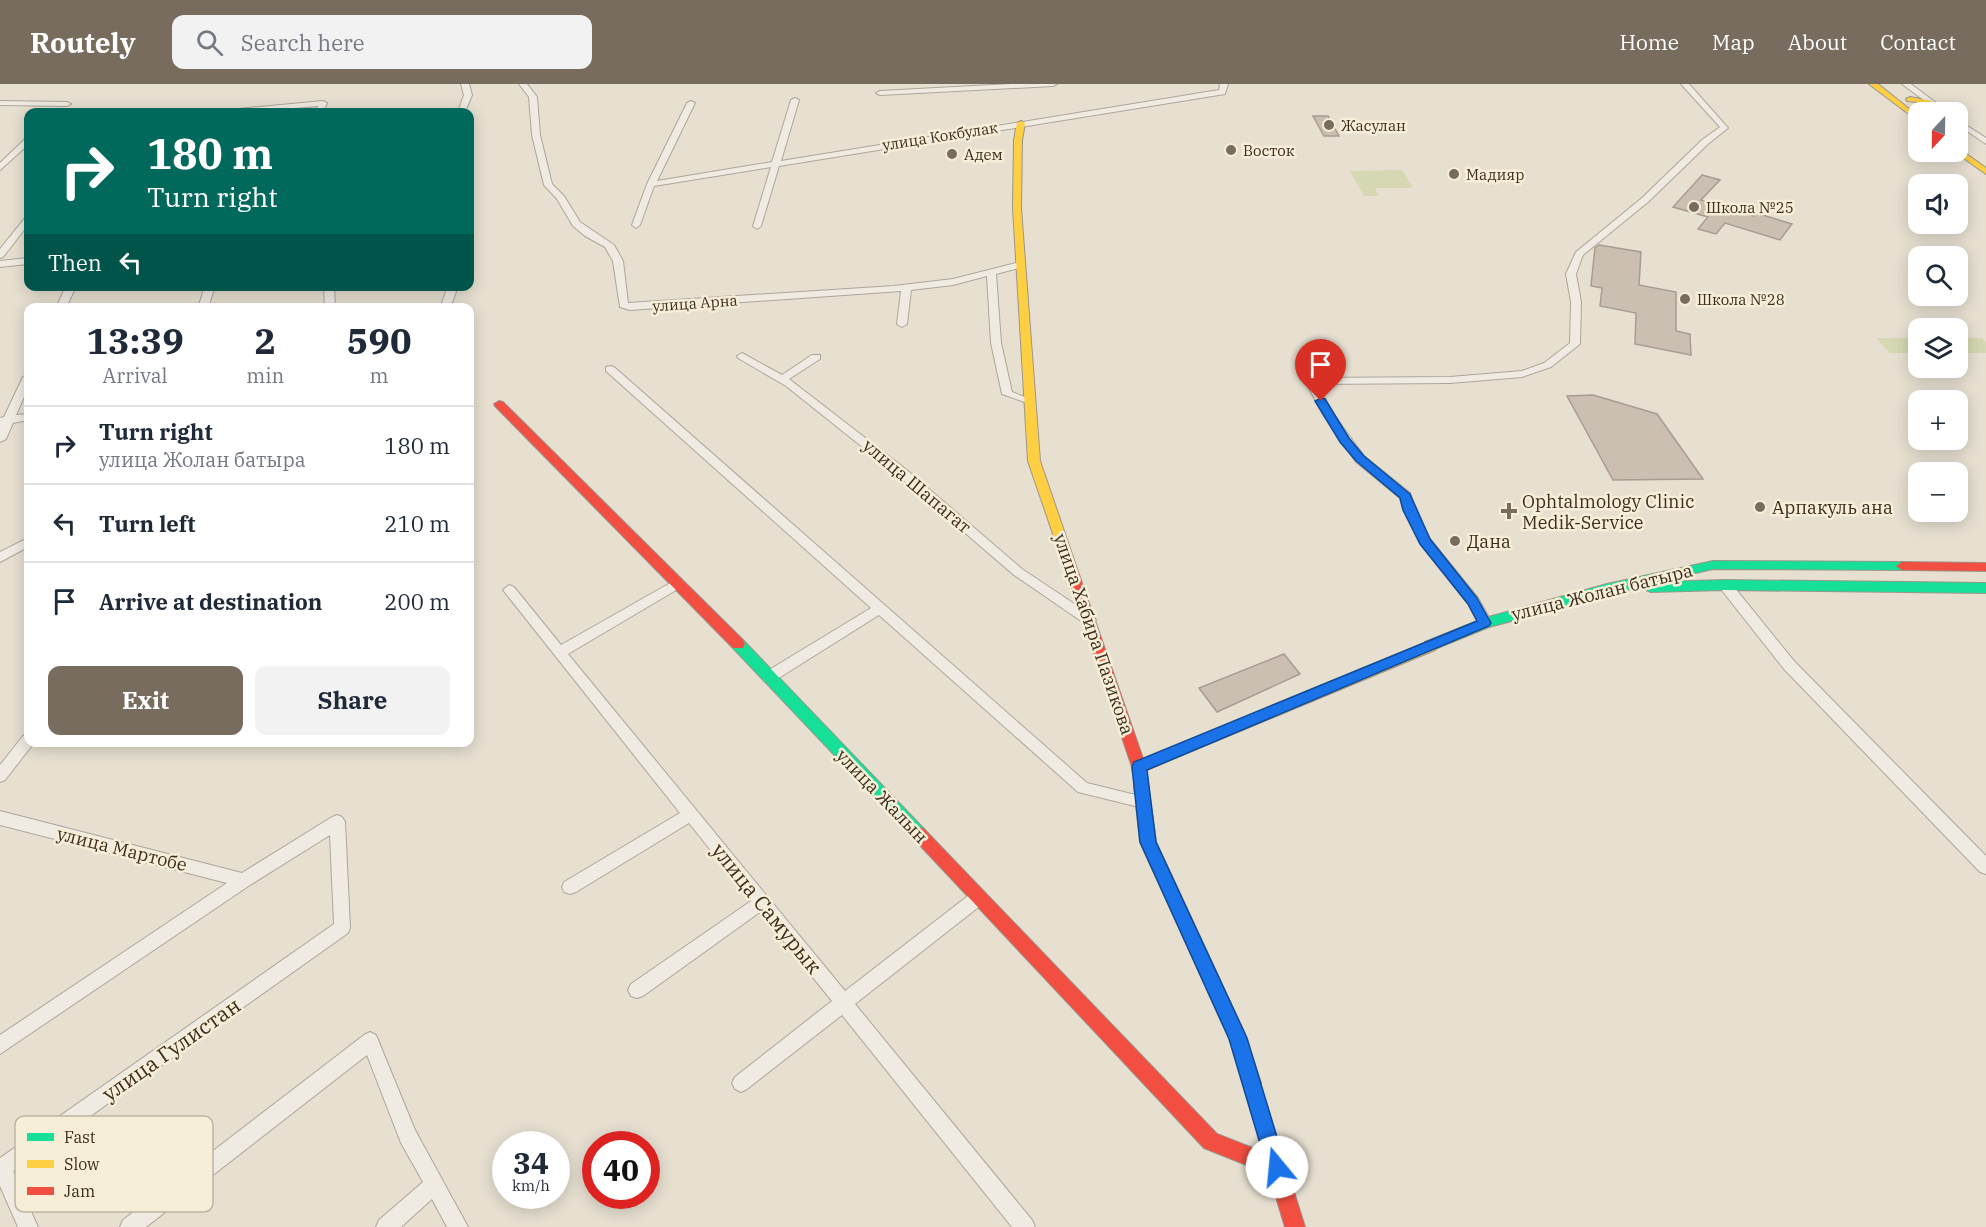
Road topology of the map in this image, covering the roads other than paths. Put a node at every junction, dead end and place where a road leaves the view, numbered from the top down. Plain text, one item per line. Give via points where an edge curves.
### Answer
1 (465, 84) edge
2 (523, 84) edge
3 (1053, 84) edge
4 (1224, 84) edge
5 (1685, 84) edge
6 (1873, 84) edge
7 (1891, 84) edge
8 (1906, 84) edge
9 (880, 93) dead end
10 (795, 100) dead end
11 (1911, 102) edge
12 (1915, 102) edge
13 (0, 103) edge
14 (692, 103) dead end
15 (1908, 103) edge
16 (62, 108) edge
17 (270, 108) edge
18 (321, 108) edge
19 (463, 108) edge
20 (1021, 123) junction
21 (1968, 129) edge
22 (1968, 142) edge
23 (1986, 142) edge
24 (24, 145) edge
25 (1986, 156) edge
26 (1968, 158) edge
27 (777, 164) junction
28 (0, 168) edge
29 (1986, 172) edge
30 (651, 184) junction
31 (24, 225) edge
32 (636, 225) dead end
33 (757, 226) dead end
34 (0, 255) edge
35 (24, 261) edge
36 (0, 264) edge
37 (1020, 265) junction
38 (991, 272) junction
39 (906, 288) junction
40 (902, 324) dead end
41 (742, 356) dead end
42 (816, 357) dead end
43 (610, 369) dead end
44 (782, 379) junction
45 (24, 384) edge
46 (1030, 401) junction
47 (499, 404) dead end
48 (24, 418) edge
49 (4, 421) edge
50 (0, 439) edge
51 (24, 544) edge
52 (0, 558) edge
53 (1986, 567) edge
54 (679, 583) junction
55 (1725, 585) junction
56 (1986, 588) edge
57 (1607, 589) junction
58 (509, 590) dead end
59 (880, 608) junction
60 (1089, 620) junction
61 (1485, 623) junction
62 (560, 653) junction
63 (769, 677) junction
64 (24, 745) edge
65 (1139, 767) junction
66 (0, 776) edge
67 (1143, 802) junction
68 (691, 814) junction
69 (0, 818) edge
70 (1986, 867) edge
71 (244, 880) junction
72 (570, 886) dead end
73 (979, 897) junction
74 (762, 902) junction
75 (637, 990) dead end
76 (844, 1003) junction
77 (0, 1045) edge
78 (741, 1083) dead end
79 (75, 1116) edge
80 (15, 1158) edge
81 (213, 1163) edge
82 (1277, 1167) junction
83 (1, 1168) edge
84 (434, 1185) junction
85 (15, 1199) edge
86 (21, 1212) edge
87 (149, 1212) edge
88 (28, 1227) edge
89 (130, 1227) edge
90 (386, 1227) edge
91 (458, 1227) edge
92 (1025, 1227) edge
93 (1295, 1227) edge

1 - 19 street via 468,95
2 - 39 street, улица Арна via 533,98 548,185 576,224 609,245 618,261 623,305 642,307
3 - 9 street
4 - 20 street, улица Кокбулак via 1222,92
5 - 61 street via 1724,128 1579,254 1571,274 1576,302 1575,344 1564,354 1539,369 1489,377 1447,381 1310,381 1360,459 1406,496 1425,541 1473,601
6 - 15 street
7 - 11 street
8 - 12 street
10 - 27 street
13 - 16 street via 67,104
14 - 30 street
17 - 18 street via 323,103
20 - 27 street, улица Кокбулак
20 - 37 street, улица Хабира Пазикова via 1017,208
21 - 23 street
22 - 25 street
24 - 28 street
26 - 29 street
27 - 30 street, улица Кокбулак
27 - 33 street
30 - 32 street
31 - 34 street
35 - 36 street
37 - 38 street, улица Арна
37 - 46 street, улица Хабира Пазикова
38 - 39 street, улица Арна
38 - 46 street via 996,343 1007,394
39 - 40 street
41 - 44 street, улица Шапагат
42 - 44 street
43 - 59 street
44 - 60 street, улица Шапагат via 904,474 1018,572
45 - 49 street
46 - 60 street, улица Хабира Пазикова via 1034,461
47 - 54 street, улица Жалын
48 - 49 street
49 - 50 street
51 - 52 street
53 - 57 street, улица Жолан батыра via 1713,565
54 - 62 street
54 - 63 street, улица Жалын
55 - 56 street
55 - 57 street
55 - 70 street via 1790,665
57 - 61 street, улица Жолан батыра
58 - 62 street, улица Самурык
59 - 63 street
59 - 67 street via 1083,788
60 - 65 street, улица Хабира Пазикова
61 - 65 street, улица Жолан батыра
62 - 68 street, улица Самурык
63 - 73 street, улица Жалын
64 - 66 street
65 - 67 street, улица Хабира Пазикова
67 - 82 street, улица Хабира Пазикова via 1148,842 1238,1038
68 - 72 street
68 - 74 street, улица Самурык
69 - 71 street, улица Мартобе
71 - 77 street
71 - 79 street, улица Гулистан via 338,822 342,928
73 - 76 street
73 - 82 street, улица Жалын via 1211,1141
74 - 75 street
74 - 76 street, улица Самурык
76 - 78 street
76 - 92 street, улица Самурык
80 - 83 street, улица Гулистан
81 - 84 street via 370,1041 408,1136
82 - 93 street, улица Хабира Пазикова
83 - 85 street
84 - 90 street
84 - 91 street
86 - 88 street
87 - 89 street

